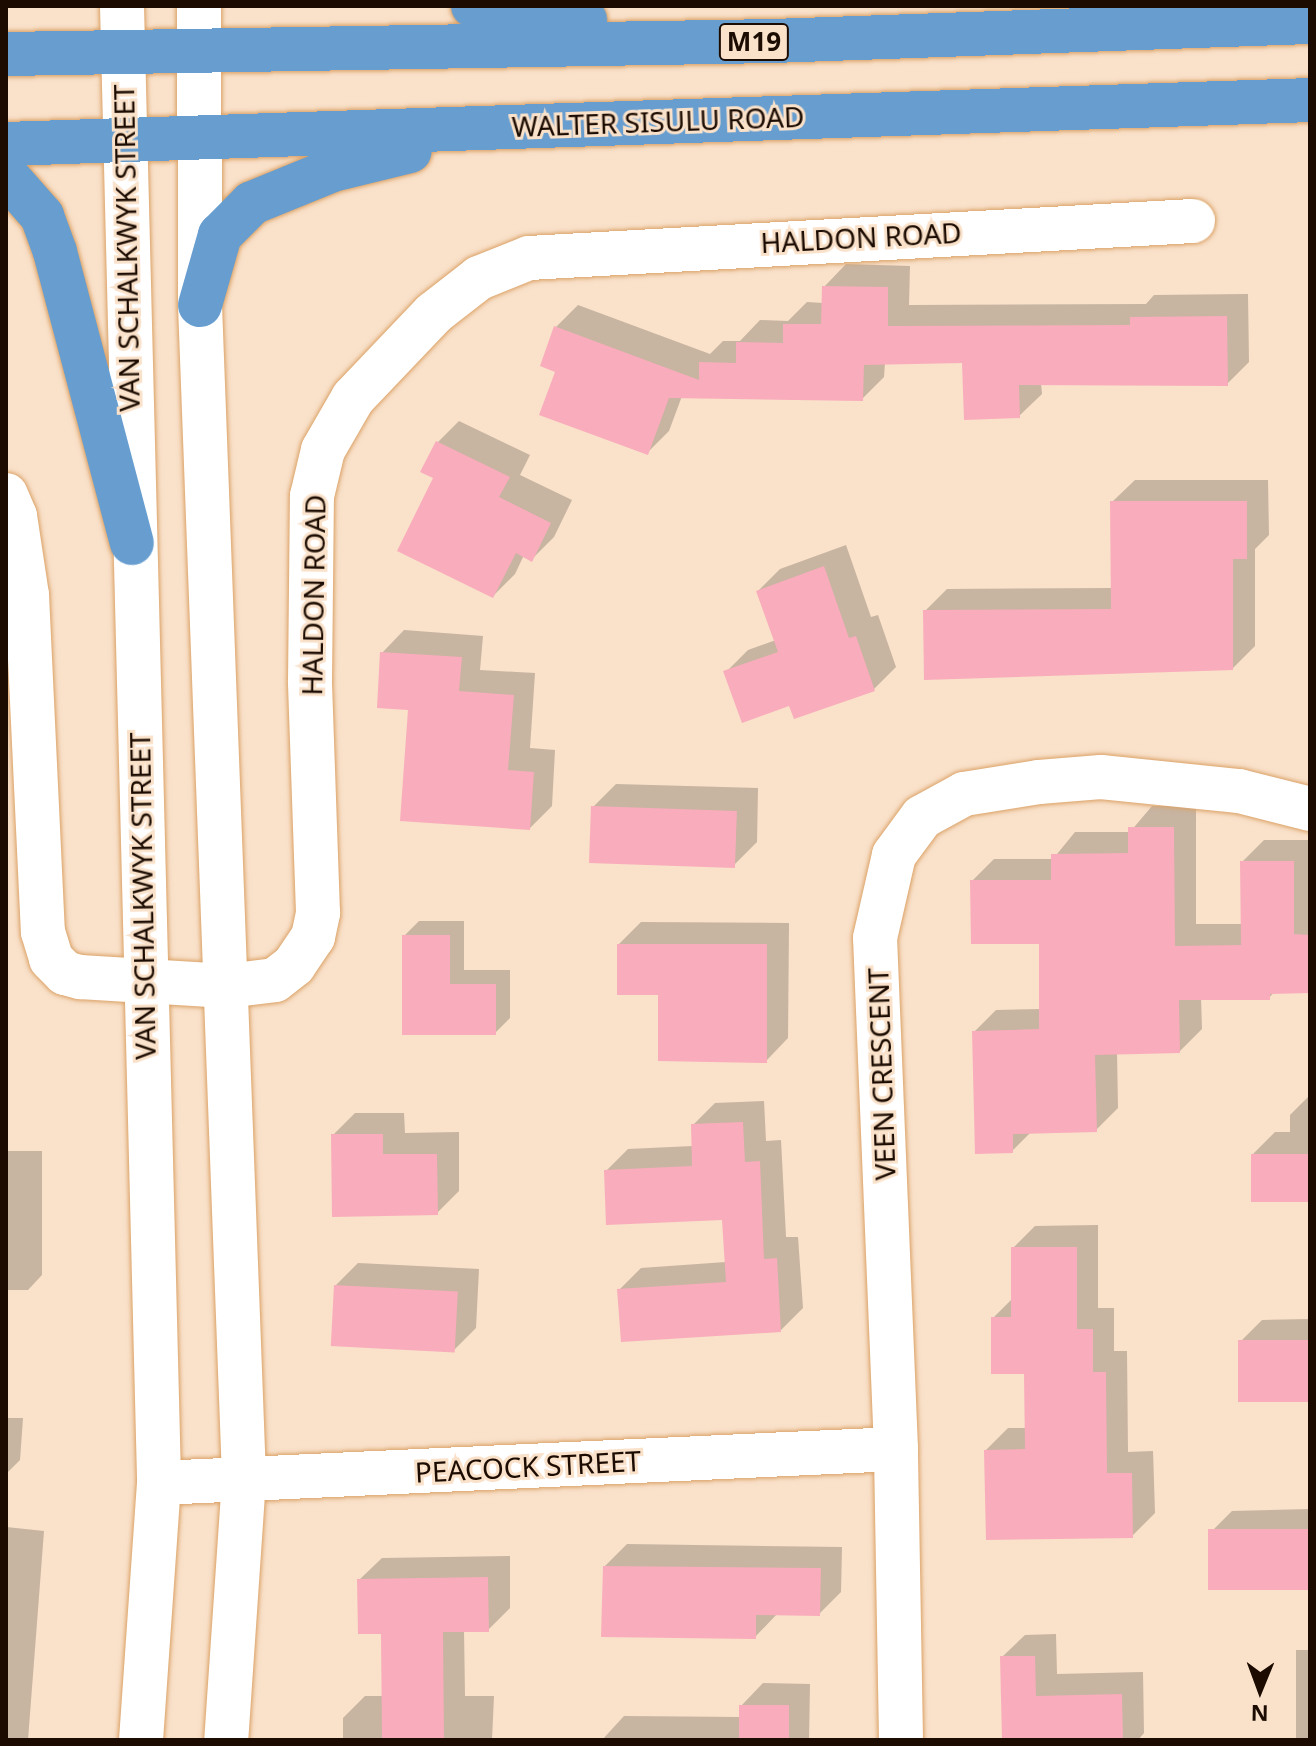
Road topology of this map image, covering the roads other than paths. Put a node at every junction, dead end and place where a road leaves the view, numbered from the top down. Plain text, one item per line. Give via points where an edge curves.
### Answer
1 (122, 6) edge
2 (199, 6) edge
3 (473, 6) edge
4 (1310, 22) edge
5 (773, 41) junction
6 (197, 49) junction
7 (121, 51) junction
8 (6, 54) edge
9 (1310, 100) edge
10 (574, 124) junction
11 (195, 140) junction
12 (124, 141) junction
13 (6, 144) edge
14 (6, 175) edge
15 (1193, 221) dead end
16 (200, 305) junction
17 (6, 495) edge
18 (132, 543) junction
19 (1310, 809) edge
20 (143, 982) junction
21 (227, 986) junction
22 (896, 1449) junction
23 (244, 1479) junction
24 (159, 1483) junction
25 (141, 1740) edge
26 (226, 1740) edge
27 (901, 1740) edge

1 - 7 street, VAN SCHALKWYK STREET
2 - 6 street
3 - 5 highway
4 - 5 highway, M19
5 - 6 highway, M19
6 - 7 highway, M19
6 - 11 street
7 - 8 highway, M19
7 - 12 street, VAN SCHALKWYK STREET
9 - 10 highway, WALTER SISULU ROAD
10 - 11 highway, WALTER SISULU ROAD
10 - 16 highway via 380,156 252,203 220,235
11 - 12 highway, WALTER SISULU ROAD
11 - 16 street
12 - 13 highway, WALTER SISULU ROAD
12 - 18 street, VAN SCHALKWYK STREET
14 - 18 highway via 47,228 82,341
15 - 21 street, HALDON ROAD via 529,258 479,278 434,313 353,398 323,450 312,496 310,681 318,913 313,937 294,965 275,980
16 - 21 street
17 - 20 street, HALDON ROAD via 15,516 27,595 47,945 51,959 65,973
18 - 20 street, VAN SCHALKWYK STREET
19 - 22 street, VEEN CRESCENT via 1208,787 1101,777 1039,782 964,794 922,817 894,855 875,938
20 - 21 street, HALDON ROAD
20 - 24 street, VAN SCHALKWYK STREET
21 - 23 street
22 - 23 street, PEACOCK STREET
22 - 27 street, VEEN CRESCENT
23 - 24 street, PEACOCK STREET
23 - 26 street
24 - 25 street, VAN SCHALKWYK STREET

